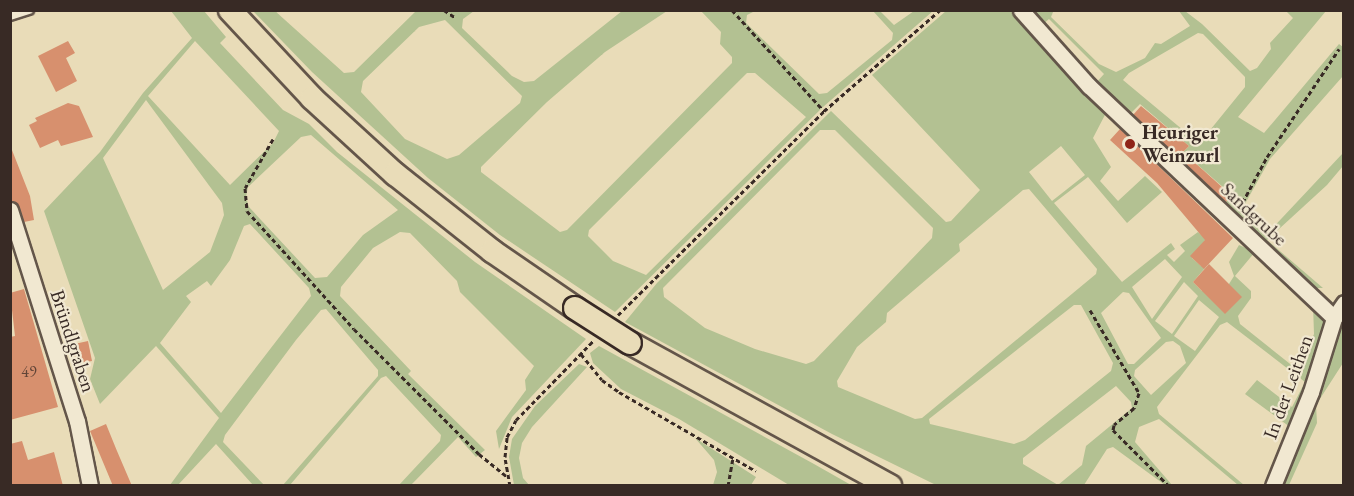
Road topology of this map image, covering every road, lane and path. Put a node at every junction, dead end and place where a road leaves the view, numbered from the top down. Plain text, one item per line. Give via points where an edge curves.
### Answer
1 (29, 10) edge
2 (230, 10) edge
3 (444, 10) edge
4 (732, 10) edge
5 (940, 10) edge
6 (1021, 10) edge
7 (10, 16) edge
8 (456, 18) dead end
9 (1339, 49) dead end
10 (824, 111) junction
11 (273, 139) dead end
12 (10, 210) edge
13 (1231, 224) junction
14 (1344, 303) edge
15 (1090, 310) dead end
16 (1334, 318) junction
17 (613, 321) dead end
18 (597, 337) dead end
19 (580, 354) junction
20 (733, 457) junction
21 (756, 471) dead end
22 (507, 477) junction
23 (90, 486) edge
24 (510, 486) edge
25 (728, 486) edge
26 (890, 486) edge
27 (1169, 486) edge
28 (1273, 486) edge

1 - 7 lane
2 - 26 main road, bridge via 312,98 394,174 484,245 630,343
3 - 8 path
4 - 10 path
5 - 10 path
6 - 13 street, Sandgrube via 1089,86
9 - 13 path via 1268,157
10 - 17 path
11 - 22 path via 245,188 247,211 354,329
12 - 23 street, Bründlgraben via 77,422
13 - 16 street, Sandgrube
14 - 16 street, In der Leithen
15 - 27 path via 1139,393 1134,408 1114,424 1113,430
16 - 28 street, In der Leithen via 1311,392
18 - 19 path
19 - 20 path via 619,392
19 - 22 path via 516,420 507,437
20 - 21 path
20 - 25 path
22 - 24 path

